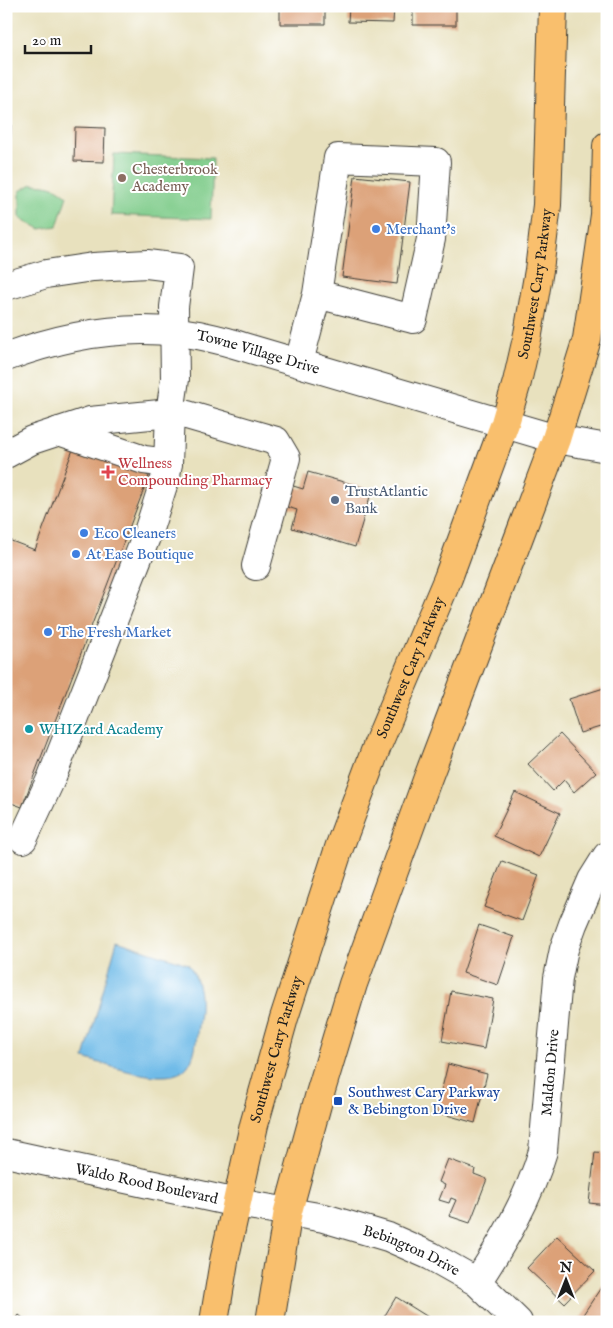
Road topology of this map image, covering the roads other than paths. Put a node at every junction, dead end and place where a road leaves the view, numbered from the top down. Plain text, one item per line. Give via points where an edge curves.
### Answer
1 (553, 6) edge
2 (607, 146) edge
3 (6, 286) edge
4 (318, 294) junction
5 (175, 332) junction
6 (6, 357) edge
7 (298, 362) junction
8 (170, 413) junction
9 (505, 423) junction
10 (59, 431) junction
11 (556, 439) junction
12 (607, 448) edge
13 (6, 454) edge
14 (168, 463) junction
15 (256, 566) dead end
16 (23, 840) dead end
17 (607, 856) edge
18 (6, 1153) edge
19 (237, 1203) junction
20 (288, 1212) junction
21 (477, 1282) junction
22 (214, 1322) edge
23 (270, 1322) edge
24 (518, 1322) edge

1 - 9 main road, Southwest Cary Parkway via 547,205 540,270 528,334
2 - 11 main road via 605,215 587,339
3 - 5 street via 46,274 93,267 147,264 179,268
4 - 4 street via 413,318 431,239 436,162 338,158
4 - 7 street
5 - 6 street, Towne Village Drive via 132,330 92,334 53,341
5 - 7 street, Towne Village Drive via 208,337
5 - 8 street via 175,379
7 - 9 street, Towne Village Drive
8 - 10 street via 90,421
8 - 14 street
8 - 15 street via 276,441 286,458
9 - 11 street, Towne Village Drive
9 - 19 main road, Southwest Cary Parkway via 448,578 377,746 339,848 284,1018 254,1125
10 - 13 street
10 - 14 street via 144,460
11 - 12 street, Towne Village Drive
11 - 20 main road via 353,984
14 - 16 street via 144,541 51,779
17 - 21 street, Maldon Drive via 592,880 564,949 558,978 543,1151 500,1248
18 - 19 street, Waldo Rood Boulevard
19 - 20 street, Waldo Rood Boulevard
19 - 22 main road, Southwest Cary Parkway
20 - 21 street, Bebington Drive via 324,1218 388,1237
20 - 23 main road
21 - 24 street, Bebington Drive

